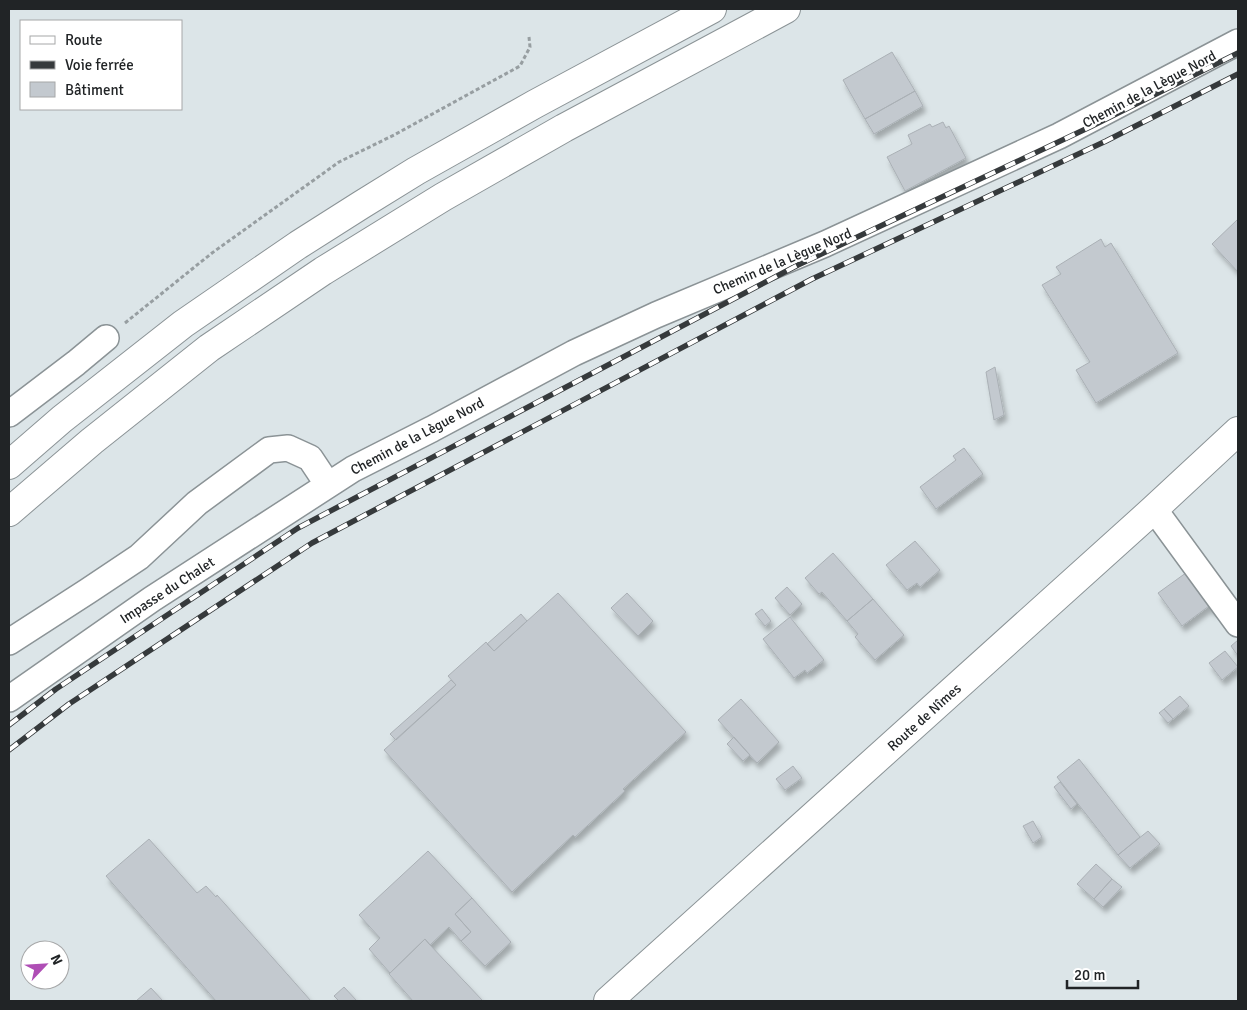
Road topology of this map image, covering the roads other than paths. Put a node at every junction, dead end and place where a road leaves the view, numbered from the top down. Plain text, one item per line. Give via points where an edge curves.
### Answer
1 (712, 9) edge
2 (786, 9) edge
3 (1238, 42) edge
4 (106, 338) road end
5 (9, 414) edge
6 (1238, 431) edge
7 (9, 465) edge
8 (328, 485) junction
9 (1154, 509) junction
10 (9, 512) edge
11 (1238, 624) edge
12 (9, 642) edge
13 (9, 699) edge
14 (608, 1001) edge

1 - 7 main road via 543,100 361,204 183,324
2 - 10 main road via 443,196 323,271 209,348 92,440
3 - 8 street, Chemin de la Lègue Nord via 1059,136 825,244 574,353
4 - 5 street
6 - 9 main road, Route de Nîmes
8 - 12 street via 310,458 288,448 269,450 197,503 138,557
8 - 13 street, Impasse du Chalet via 152,599
9 - 11 street
9 - 14 main road, Route de Nîmes

